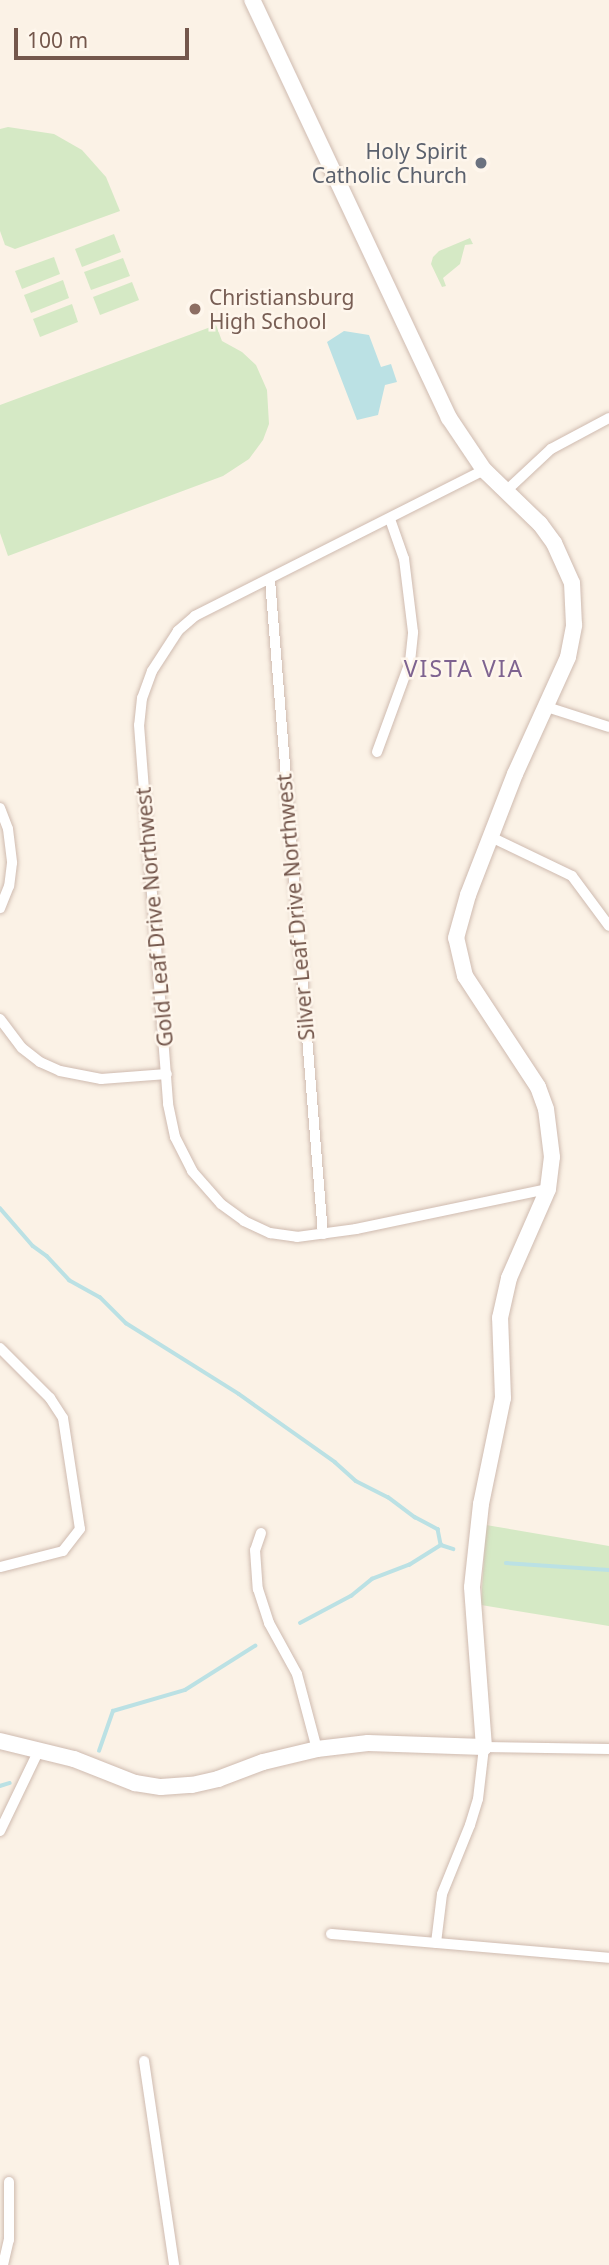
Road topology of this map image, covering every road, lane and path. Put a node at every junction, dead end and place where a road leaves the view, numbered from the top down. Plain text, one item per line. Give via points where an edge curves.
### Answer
1 (252, 0) edge
2 (609, 418) edge
3 (484, 470) junction
4 (506, 491) junction
5 (390, 519) junction
6 (270, 580) junction
7 (547, 707) junction
8 (609, 727) edge
9 (377, 752) dead end
10 (0, 808) edge
11 (491, 837) junction
12 (0, 908) edge
13 (609, 926) edge
14 (0, 1019) edge
15 (166, 1074) junction
16 (548, 1189) junction
17 (323, 1234) junction
18 (0, 1348) edge
19 (261, 1533) dead end
20 (0, 1567) edge
21 (0, 1741) edge
22 (484, 1747) junction
23 (317, 1749) junction
24 (609, 1749) edge
25 (39, 1750) junction
26 (0, 1831) edge
27 (331, 1934) dead end
28 (436, 1944) junction
29 (609, 1958) edge
30 (144, 2062) dead end
31 (9, 2182) dead end
32 (3, 2265) edge
33 (174, 2265) edge

1 - 3 street via 449,418
2 - 4 street via 551,449
3 - 4 street
3 - 5 street, Gold Leaf Drive Northwest
4 - 7 street via 554,543 572,583 572,640
5 - 6 street, Gold Leaf Drive Northwest
5 - 9 street via 404,559 413,632 410,662
6 - 15 street, Gold Leaf Drive Northwest via 195,615 178,631 152,671 142,698 141,753
6 - 17 street, Silver Leaf Drive Northwest
7 - 8 street
7 - 11 street
10 - 12 street via 12,863
11 - 13 street via 572,876
11 - 16 street via 461,916 458,958 465,976 538,1087 550,1133
14 - 15 street via 22,1048 60,1071 101,1079
15 - 17 street, Gold Leaf Drive Northwest via 175,1137 188,1166 206,1189 244,1221 270,1233
16 - 17 street, Gold Leaf Drive Northwest
16 - 22 street via 509,1278 500,1318 503,1398 481,1504 472,1587
18 - 20 street via 50,1398 63,1418 80,1529 63,1551
19 - 23 street via 255,1549 258,1589 269,1623 297,1674
21 - 25 street
22 - 23 street via 368,1744
22 - 24 street
22 - 28 street via 470,1825 442,1894
23 - 25 street via 192,1786 161,1787 135,1783
25 - 26 street
27 - 28 street
28 - 29 street
30 - 33 street
31 - 32 street via 9,2240

